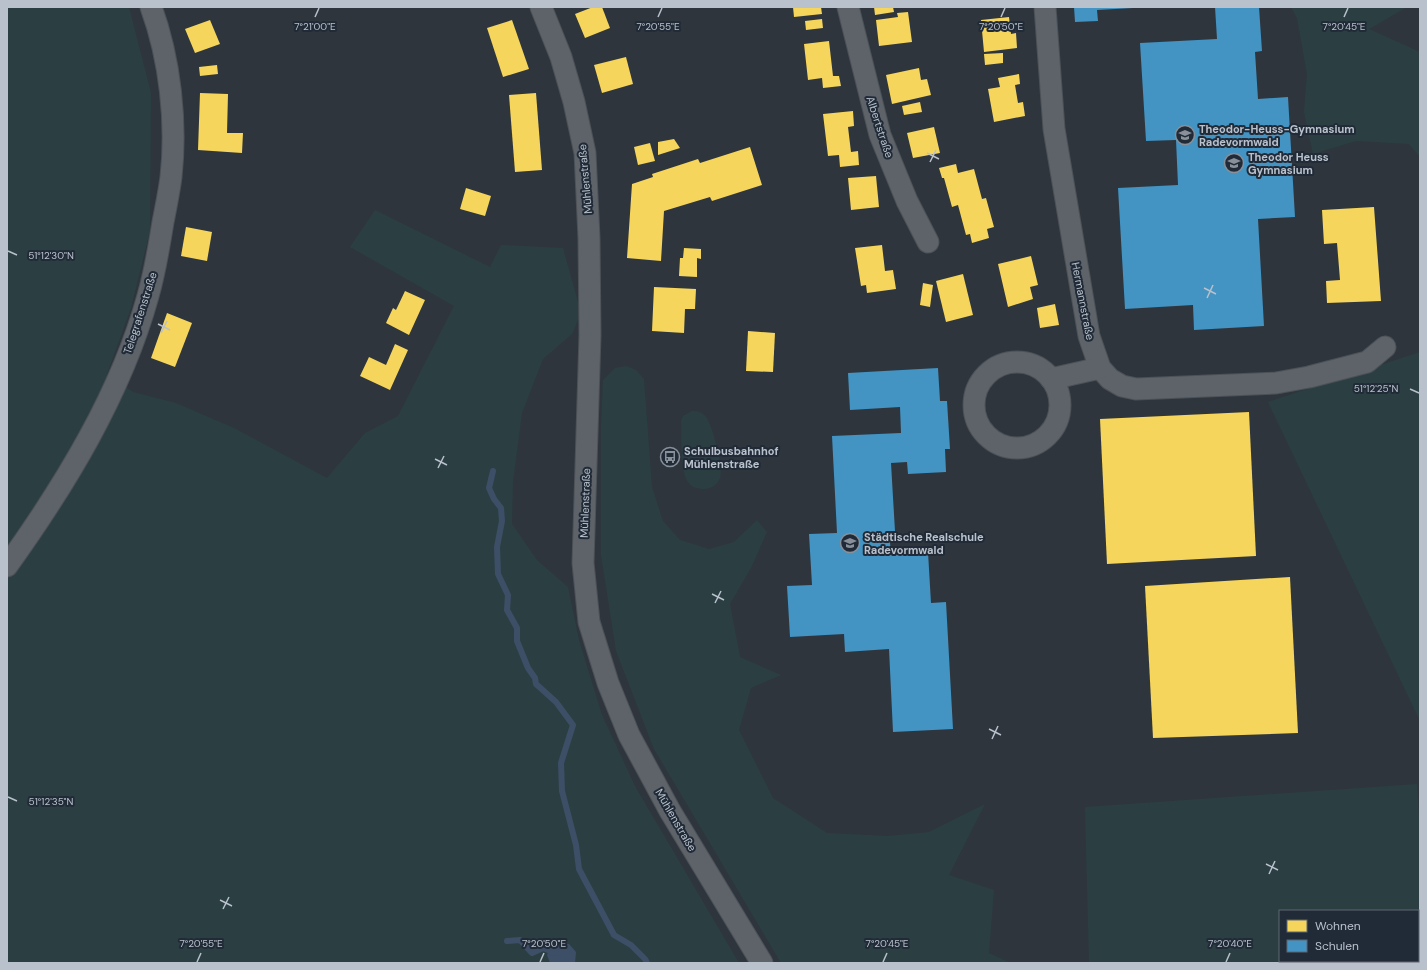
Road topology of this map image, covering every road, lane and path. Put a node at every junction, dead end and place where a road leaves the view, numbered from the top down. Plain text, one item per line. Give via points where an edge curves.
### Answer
1 (151, 7) edge
2 (541, 7) edge
3 (848, 7) edge
4 (1045, 7) edge
5 (928, 242) dead end
6 (1385, 347) dead end
7 (1100, 368) junction
8 (1051, 379) junction
9 (7, 566) edge
10 (762, 963) edge

1 - 9 street, Telegrafenstraße via 165,57 172,131 171,176 148,297 125,360 92,430 48,507
2 - 10 street, Mühlenstraße via 561,57 585,152 590,335 583,563 589,622 608,683 629,735 670,811
3 - 5 street, Albertstraße via 880,135 907,201
4 - 7 street, Hermannstraße via 1054,129 1089,336
6 - 7 street, Hermannstraße via 1367,362 1309,378 1276,383 1136,389 1122,386 1110,379
7 - 8 street
8 - 8 street via 1039,368 1021,362 1003,364 988,373 977,387 974,401 974,415 983,433 994,443 1011,448 1027,448 1043,440 1056,425 1060,410 1058,390

